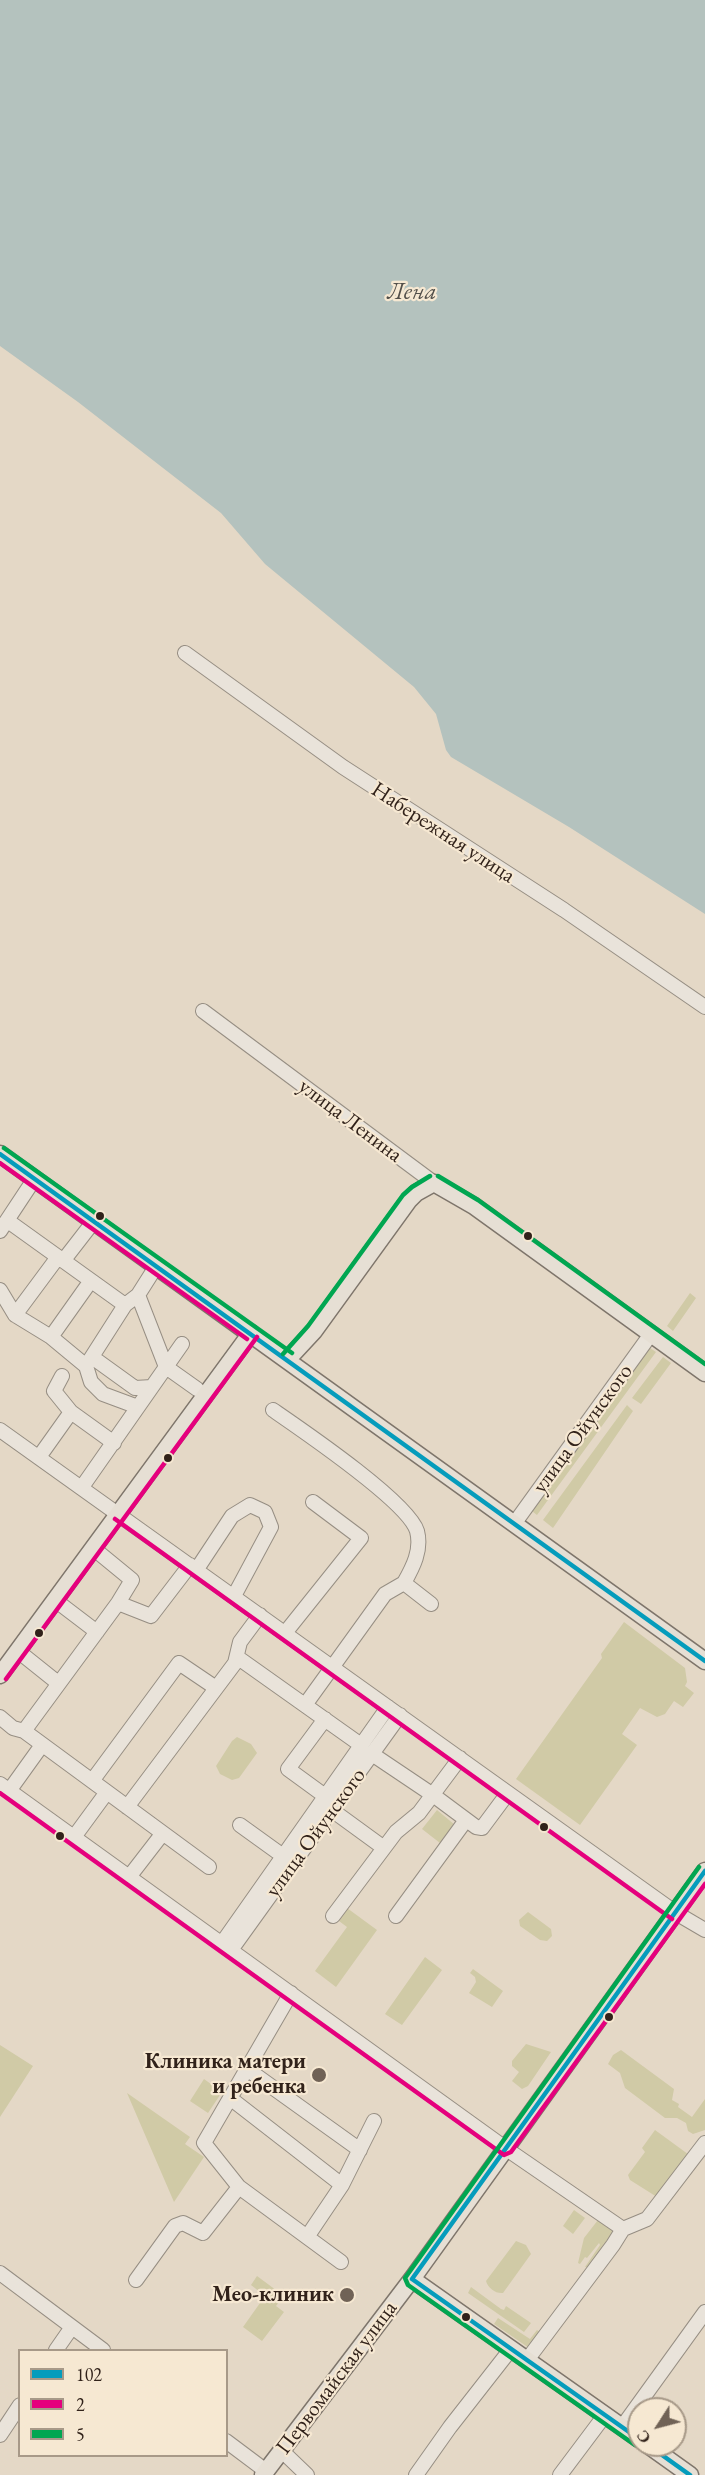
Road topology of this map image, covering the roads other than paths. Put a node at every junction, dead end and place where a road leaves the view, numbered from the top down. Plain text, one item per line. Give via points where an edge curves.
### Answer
1 (185, 653) dead end
2 (705, 1007) edge
3 (203, 1011) dead end
4 (0, 1154) edge
5 (35, 1179) junction
6 (434, 1183) junction
7 (94, 1221) junction
8 (4, 1226) edge
9 (60, 1259) junction
10 (157, 1265) junction
11 (90, 1282) junction
12 (0, 1290) edge
13 (138, 1295) junction
14 (124, 1305) junction
15 (15, 1314) junction
16 (251, 1333) junction
17 (651, 1334) junction
18 (51, 1337) junction
19 (183, 1344) dead end
20 (288, 1359) junction
21 (89, 1362) junction
22 (166, 1367) junction
23 (705, 1373) edge
24 (62, 1376) dead end
25 (152, 1387) junction
26 (197, 1389) dead end
27 (138, 1407) junction
28 (273, 1410) dead end
29 (71, 1412) junction
30 (0, 1430) edge
31 (114, 1443) junction
32 (39, 1457) junction
33 (82, 1487) junction
34 (313, 1502) dead end
35 (119, 1513) junction
36 (514, 1524) junction
37 (93, 1548) junction
38 (194, 1567) junction
39 (404, 1583) junction
40 (234, 1596) junction
41 (55, 1600) junction
42 (118, 1603) junction
43 (431, 1604) dead end
44 (260, 1615) junction
45 (97, 1632) junction
46 (285, 1633) junction
47 (18, 1651) junction
48 (237, 1657) junction
49 (705, 1661) edge
50 (332, 1666) junction
51 (0, 1675) edge
52 (58, 1683) junction
53 (216, 1688) junction
54 (304, 1704) junction
55 (388, 1707) junction
56 (400, 1715) junction
57 (0, 1717) edge
58 (325, 1719) junction
59 (24, 1731) junction
60 (42, 1744) junction
61 (367, 1750) junction
62 (460, 1758) junction
63 (92, 1781) junction
64 (5, 1787) edge
65 (106, 1792) junction
66 (508, 1793) junction
67 (433, 1795) junction
68 (326, 1802) junction
69 (127, 1807) junction
70 (466, 1820) junction
71 (240, 1825) dead end
72 (163, 1833) junction
73 (74, 1837) junction
74 (384, 1848) junction
75 (283, 1856) junction
76 (209, 1867) dead end
77 (705, 1871) edge
78 (129, 1877) junction
79 (676, 1913) junction
80 (333, 1916) dead end
81 (396, 1916) dead end
82 (705, 1930) edge
83 (226, 1947) junction
84 (291, 1993) junction
85 (247, 2069) junction
86 (230, 2098) junction
87 (374, 2121) dead end
88 (705, 2142) edge
89 (505, 2148) junction
90 (360, 2150) junction
91 (342, 2185) junction
92 (239, 2187) junction
93 (623, 2229) junction
94 (306, 2237) junction
95 (341, 2262) dead end
96 (0, 2273) edge
97 (412, 2279) junction
98 (136, 2280) dead end
99 (705, 2312) edge
100 (72, 2327) junction
101 (57, 2349) edge
102 (102, 2349) edge
103 (511, 2349) junction
104 (527, 2360) junction
105 (18, 2408) edge
106 (605, 2415) junction
107 (622, 2427) junction
108 (627, 2431) edge
109 (0, 2435) edge
110 (228, 2443) edge
111 (282, 2451) junction
112 (665, 2457) edge
113 (265, 2473) edge
114 (308, 2475) edge
115 (416, 2475) edge
116 (560, 2475) edge
117 (690, 2475) edge

1 - 2 street, Набережная улица via 344,767
3 - 6 street, улица Ленина
4 - 5 main road
5 - 7 main road
5 - 8 street
6 - 17 main road, улица Ленина via 474,1206
6 - 20 main road via 409,1200 314,1330
7 - 9 street
7 - 10 main road
8 - 9 street
9 - 11 street
9 - 15 street
10 - 13 street
10 - 16 main road
11 - 14 street
11 - 18 street
12 - 15 street
13 - 14 street
13 - 22 street
14 - 21 street
15 - 18 street
16 - 20 main road
16 - 35 main road
17 - 23 main road, улица Ленина
17 - 36 street, улица Ойунского
18 - 21 street
19 - 22 street
20 - 36 main road
21 - 25 street via 135,1388
21 - 27 street via 91,1382 103,1394
22 - 25 street
22 - 26 street
24 - 29 street via 54,1391
25 - 27 street
27 - 31 street
28 - 39 street via 353,1468 408,1515 417,1531 418,1546
29 - 31 street
29 - 32 street
30 - 32 street
31 - 33 street
32 - 33 street
33 - 35 street
34 - 46 street via 361,1538
35 - 37 main road
35 - 38 street
36 - 49 main road
37 - 41 main road
37 - 42 street via 132,1580
38 - 40 street
38 - 40 street via 232,1516 250,1504 265,1512 271,1527
38 - 42 street via 151,1616
39 - 43 street
39 - 50 street via 385,1594
40 - 44 street
41 - 45 street
41 - 47 main road
42 - 45 street
44 - 46 street
44 - 48 street via 240,1642
45 - 52 street
46 - 50 street
47 - 51 main road
47 - 52 street
48 - 53 street
48 - 54 street
50 - 54 street
50 - 55 street
52 - 59 street
53 - 63 street via 179,1663
53 - 69 street
54 - 58 street
55 - 56 street
55 - 61 street, улица Ойунского
56 - 61 street, улица Ойунского
56 - 62 street
57 - 59 street
58 - 61 street
58 - 68 street via 288,1769
59 - 60 street
60 - 63 street
60 - 64 street
61 - 67 street
61 - 68 street, улица Ойунского
62 - 66 street
62 - 67 street
63 - 65 street
64 - 73 street
65 - 69 street
65 - 73 street
66 - 70 street via 482,1828
66 - 79 street
67 - 70 street
67 - 74 street
68 - 74 street
68 - 75 street, улица Ойунского
68 - 83 street, улица Ойунского
69 - 72 street
70 - 81 street
71 - 75 street
72 - 76 street
72 - 78 street
73 - 78 street
74 - 80 street
75 - 83 street, улица Ойунского
77 - 79 main road, Первомайская улица
78 - 83 street
79 - 82 street
79 - 89 main road, Первомайская улица
83 - 84 street
84 - 85 street
84 - 89 street
85 - 86 street
85 - 90 street
86 - 91 street
86 - 92 street via 204,2143
87 - 90 street
88 - 93 street via 647,2219
89 - 93 street
89 - 97 main road, Первомайская улица
90 - 91 street
91 - 94 street
92 - 94 street
92 - 98 street via 203,2233 183,2223 175,2226
93 - 104 street
94 - 95 street
96 - 100 street
97 - 103 main road
97 - 111 main road, Первомайская улица
99 - 107 street
100 - 101 street
100 - 102 street
103 - 104 main road
103 - 115 street
104 - 106 main road
105 - 109 street
106 - 107 main road
106 - 116 street
107 - 108 main road
110 - 113 street
111 - 113 main road, Первомайская улица
111 - 114 street
112 - 117 main road

